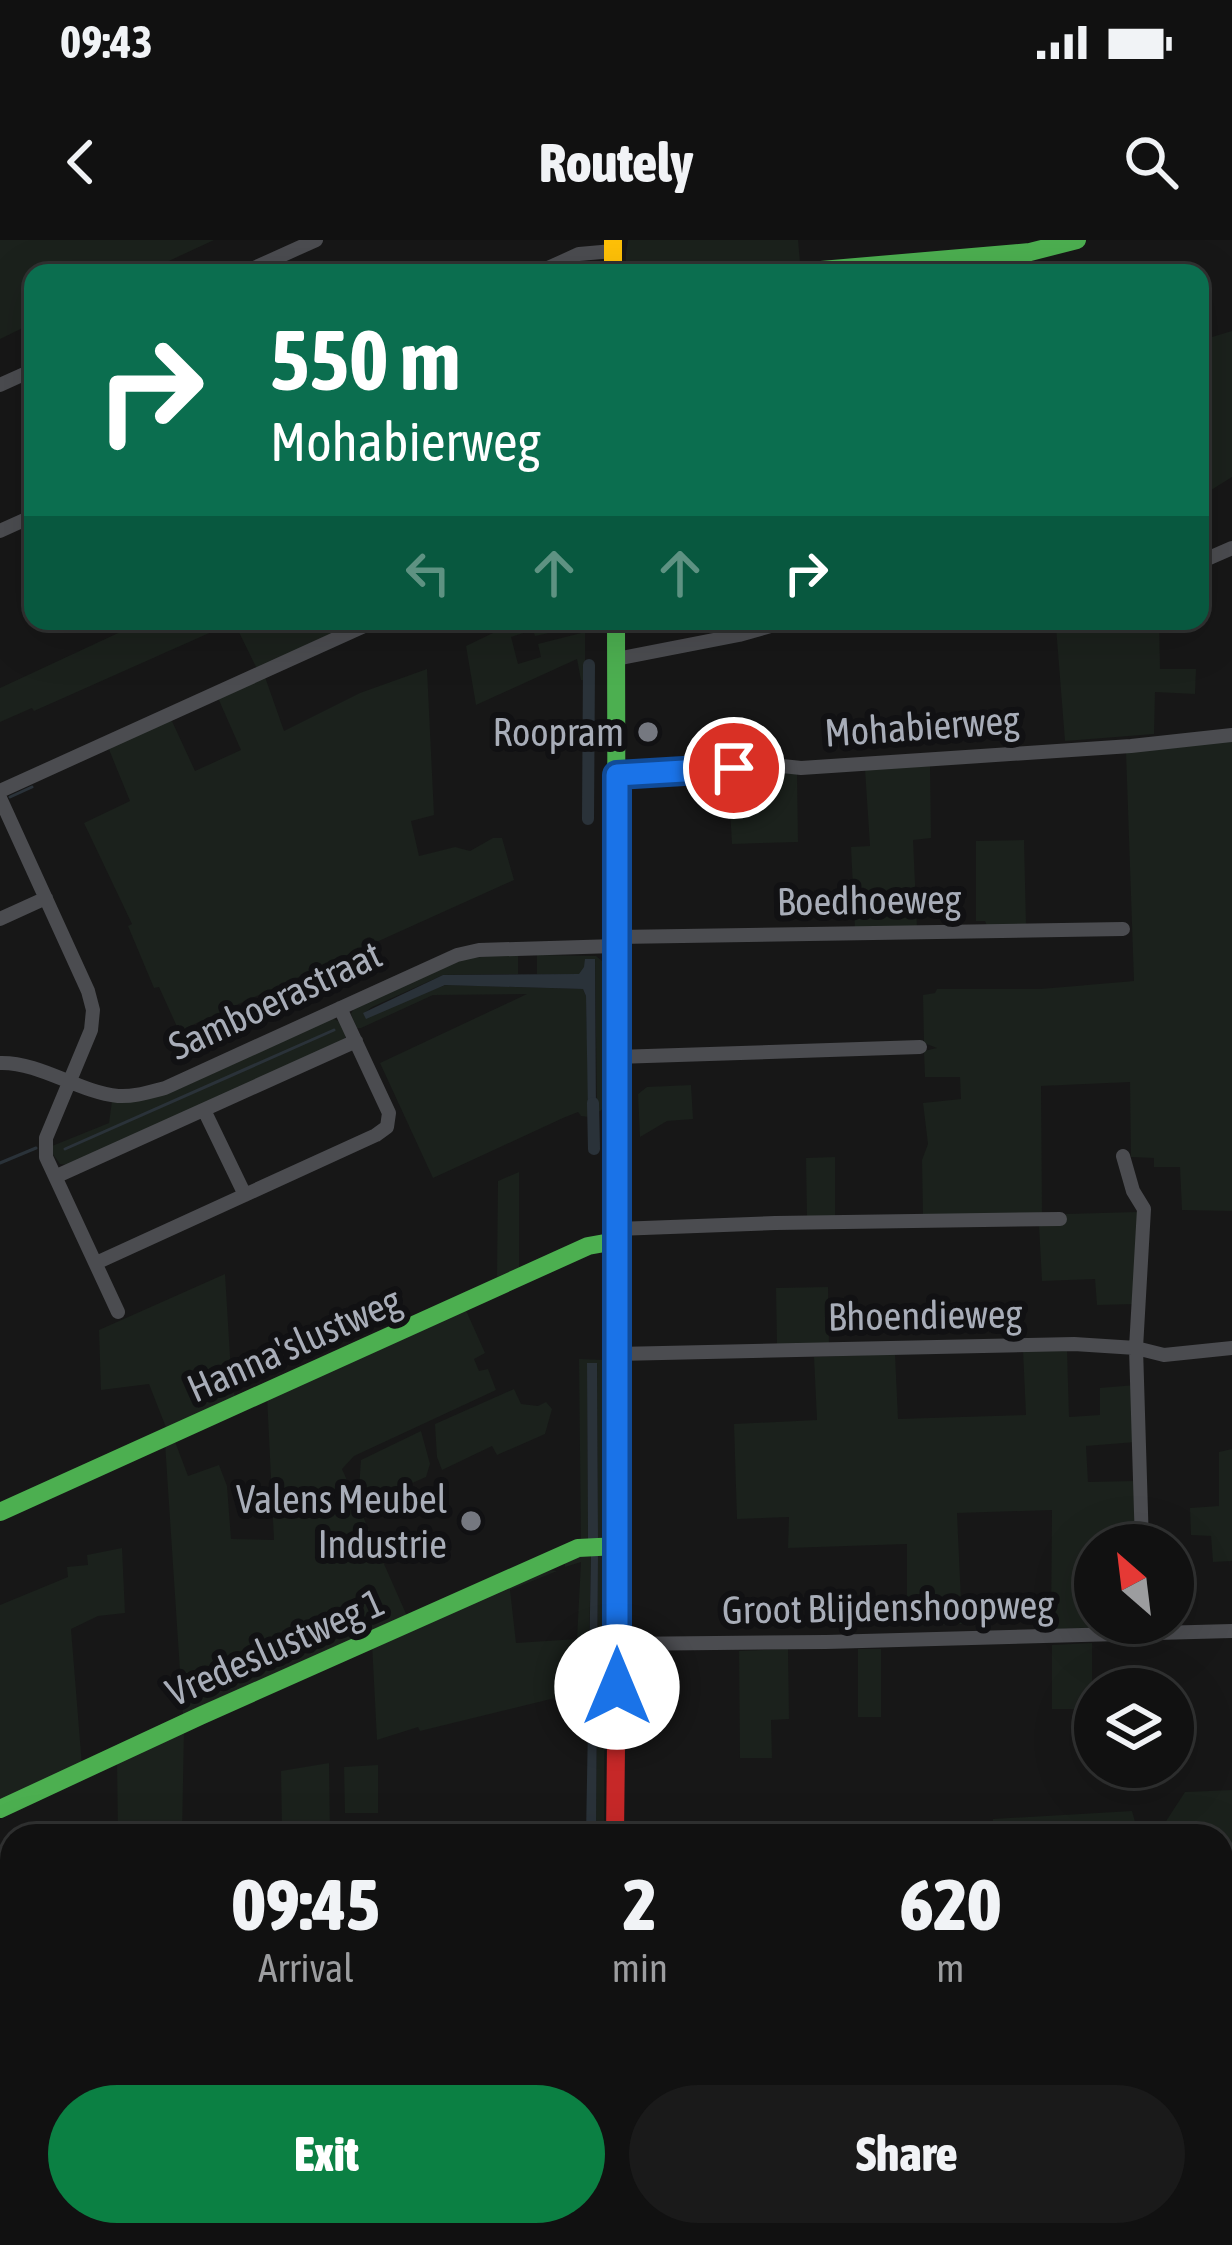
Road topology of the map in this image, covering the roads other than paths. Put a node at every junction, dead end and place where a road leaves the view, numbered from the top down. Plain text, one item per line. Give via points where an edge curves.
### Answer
1 (316, 240) edge
2 (1077, 240) edge
3 (613, 246) edge
4 (263, 264) edge
5 (557, 264) edge
6 (898, 264) edge
7 (356, 630) edge
8 (616, 630) edge
9 (756, 630) edge
10 (616, 659) junction
11 (1232, 735) edge
12 (617, 775) junction
13 (0, 795) edge
14 (46, 898) junction
15 (0, 919) edge
16 (1123, 929) dead end
17 (614, 944) junction
18 (580, 948) joint
19 (340, 1008) junction
20 (356, 1041) junction
21 (920, 1047) dead end
22 (616, 1057) junction
23 (0, 1063) edge
24 (69, 1081) junction
25 (204, 1110) junction
26 (1123, 1156) dead end
27 (57, 1176) junction
28 (244, 1195) junction
29 (1060, 1219) dead end
30 (617, 1235) junction
31 (96, 1263) junction
32 (118, 1312) dead end
33 (1136, 1348) junction
34 (1232, 1348) edge
35 (617, 1354) junction
36 (0, 1512) edge
37 (1141, 1524) edge
38 (612, 1546) junction
39 (1194, 1630) edge
40 (1074, 1631) edge
41 (1232, 1631) edge
42 (617, 1643) junction
43 (0, 1809) edge
44 (615, 1824) edge

1 - 4 street
2 - 6 street
3 - 5 street
7 - 13 street
8 - 10 street
9 - 10 street
10 - 12 street
11 - 12 street, Mohabierweg
12 - 17 street
13 - 14 street
14 - 15 street
14 - 24 street via 94,1010
16 - 17 street, Boedhoeweg
17 - 18 street, Boedhoeweg
17 - 22 street
18 - 19 street, Samboerastraat via 457,955
19 - 20 street
19 - 24 street, Samboerastraat via 137,1096
20 - 25 street
20 - 28 street via 389,1113 387,1127
21 - 22 street
22 - 30 street
23 - 24 street, Samboerastraat
24 - 27 street via 46,1138
25 - 27 street
25 - 28 street
26 - 33 street via 1144,1209
27 - 31 street
28 - 31 street
29 - 30 street via 775,1223
30 - 35 street
30 - 36 street, Hanna'slustweg
31 - 32 street
33 - 34 street, Bhoendieweg
33 - 35 street, Bhoendieweg
33 - 37 street
35 - 38 street
38 - 42 street
38 - 43 street, Vredeslustweg 1 via 578,1548
39 - 41 street, Groot Blijdenshoopweg
40 - 42 street, Groot Blijdenshoopweg
42 - 44 street

